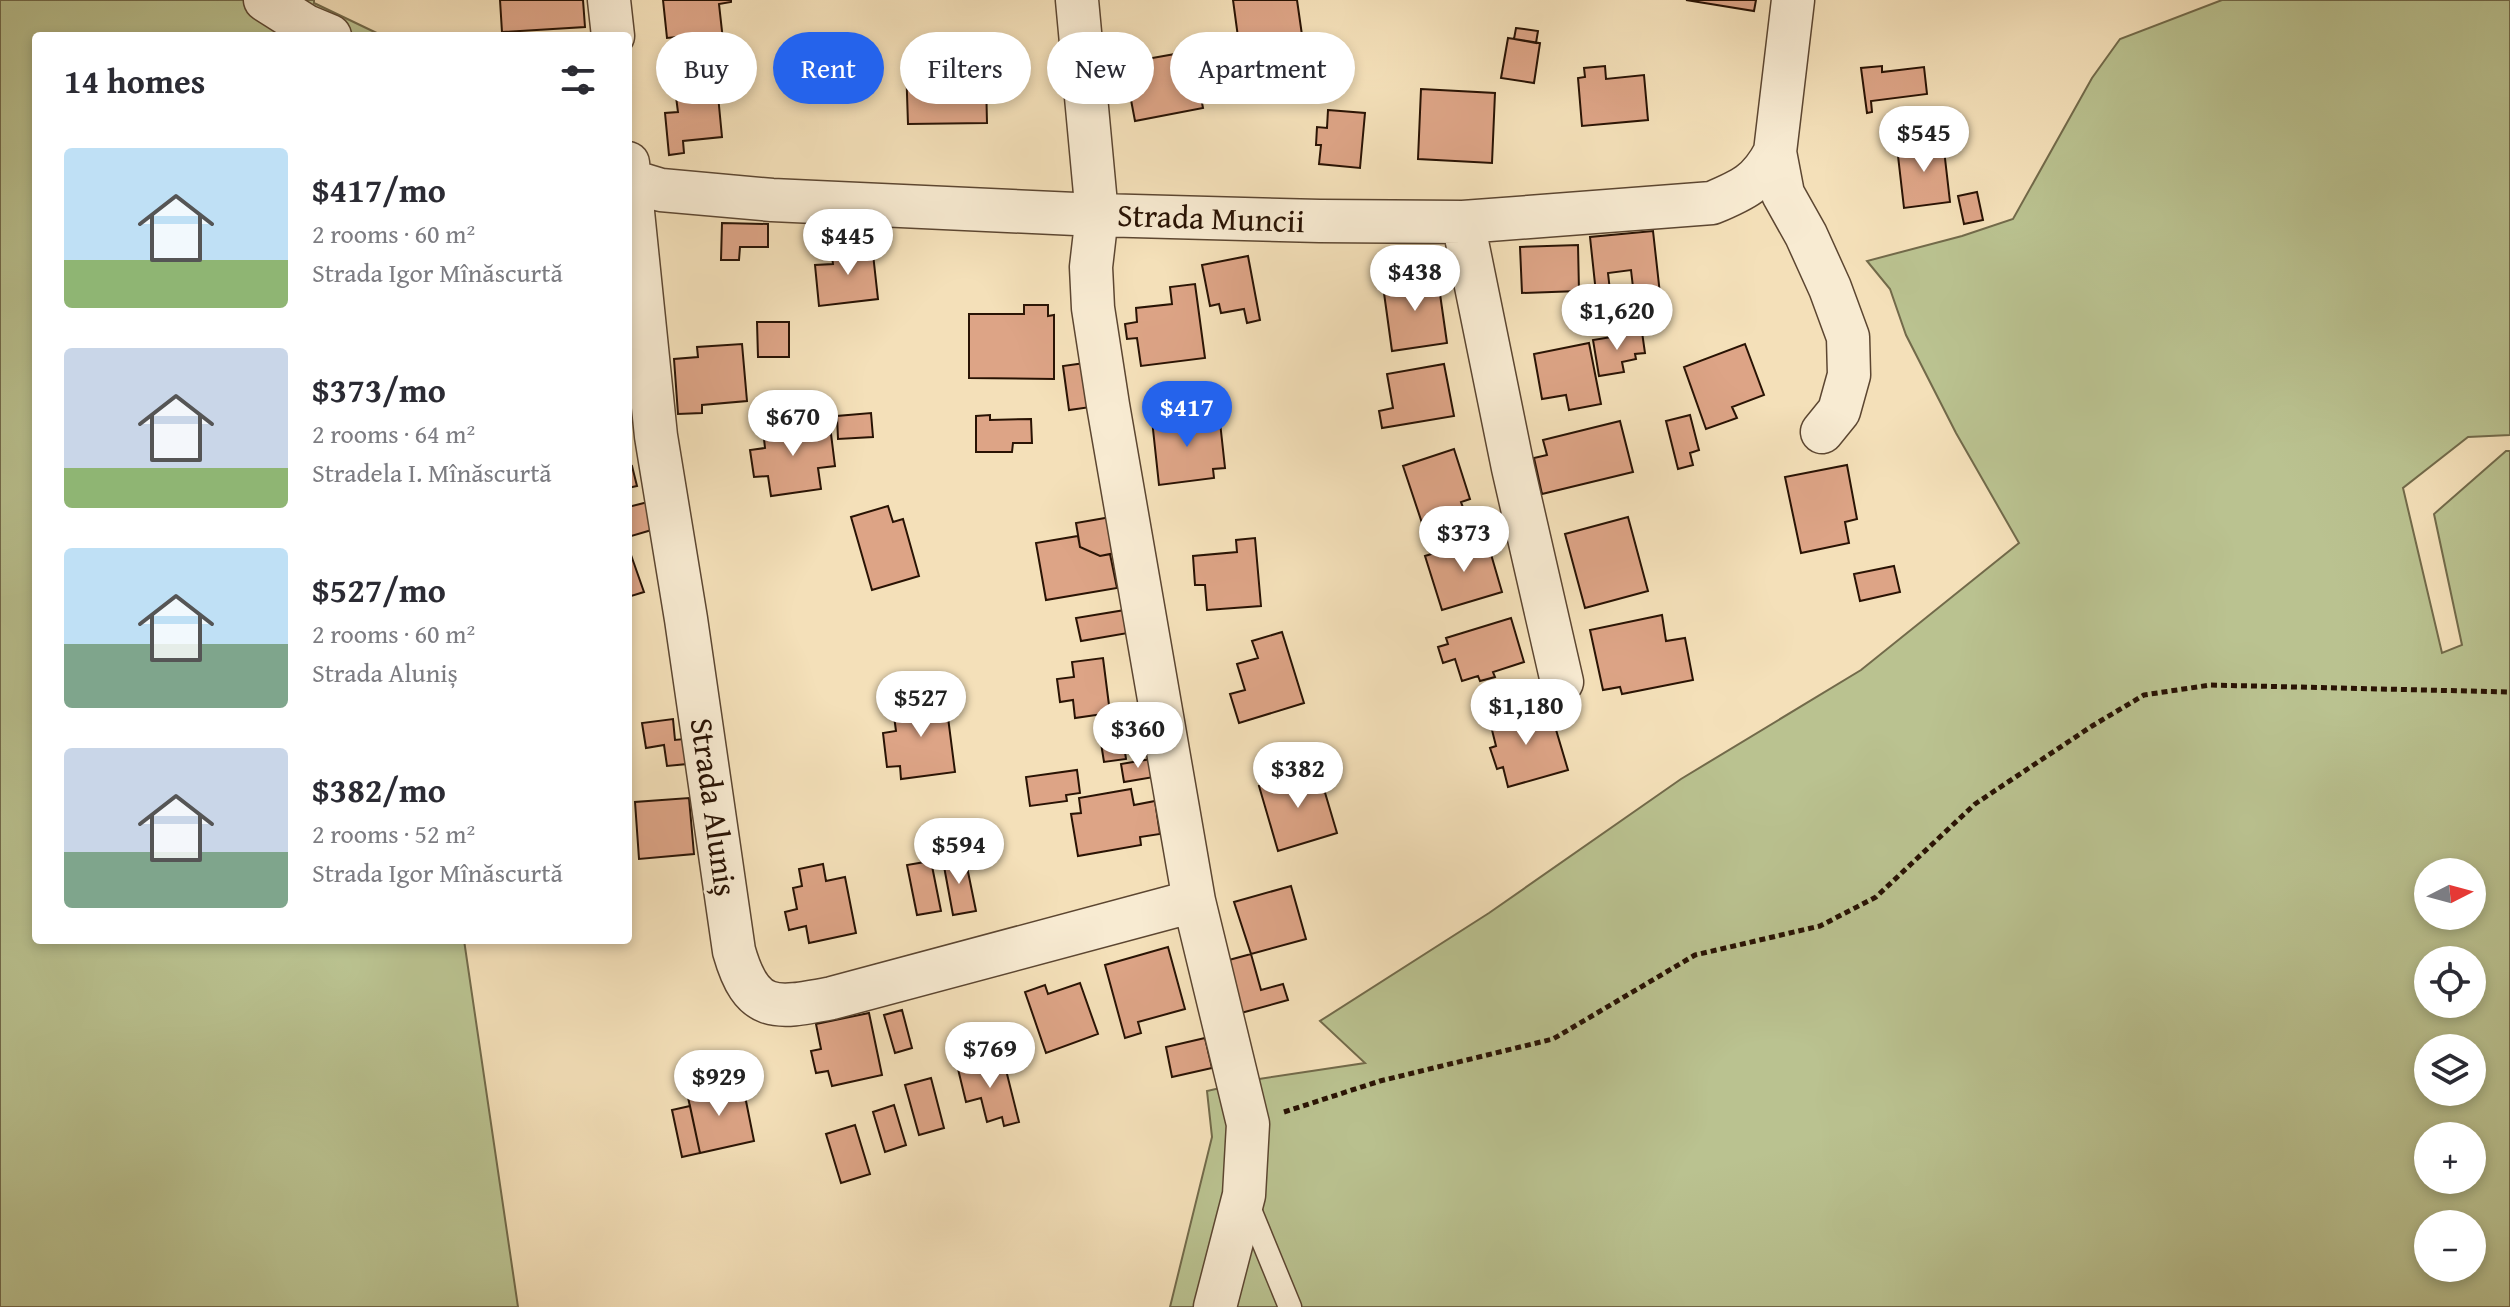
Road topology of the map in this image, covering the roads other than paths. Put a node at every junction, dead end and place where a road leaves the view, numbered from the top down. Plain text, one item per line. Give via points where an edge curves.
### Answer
1 (265, 0) edge
2 (609, 0) edge
3 (1077, 0) edge
4 (1793, 0) edge
5 (320, 32) edge
6 (613, 32) edge
7 (1775, 152) junction
8 (632, 176) edge
9 (632, 204) edge
10 (1097, 215) junction
11 (1463, 222) junction
12 (1822, 432) dead end
13 (1562, 682) dead end
14 (1194, 901) junction
15 (1244, 1195) junction
16 (1215, 1307) edge
17 (1290, 1307) edge

1 - 5 street
2 - 6 street
3 - 10 street
4 - 7 street
7 - 11 street, Strada Muncii via 1764,172 1744,190 1712,203
7 - 12 street via 1783,194 1812,248 1848,337 1849,375 1839,411
8 - 10 street, Strada Muncii via 661,190 772,200
9 - 14 street, Strada Aluniș via 656,436 734,951 752,994 768,1004 832,998
10 - 11 street, Strada Muncii
10 - 14 street via 1093,308
11 - 13 street
14 - 15 street via 1248,1124
15 - 16 street
15 - 17 lane

